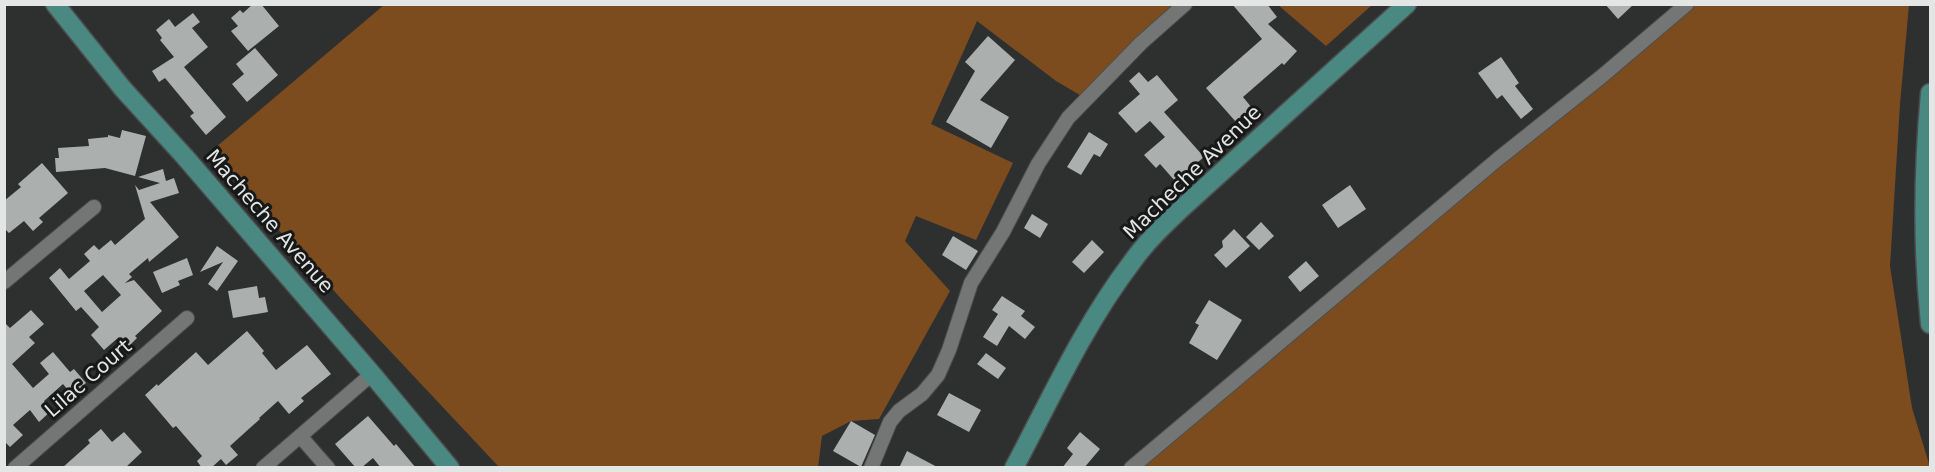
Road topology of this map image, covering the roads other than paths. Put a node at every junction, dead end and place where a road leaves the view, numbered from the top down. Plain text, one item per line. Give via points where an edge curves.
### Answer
1 (54, 4) edge
2 (1185, 4) edge
3 (1407, 4) edge
4 (1687, 4) edge
5 (1930, 93) edge
6 (94, 207) dead end
7 (4, 282) edge
8 (187, 318) dead end
9 (1930, 324) edge
10 (372, 374) junction
11 (300, 436) junction
12 (15, 468) edge
13 (263, 468) edge
14 (328, 468) edge
15 (450, 468) edge
16 (872, 468) edge
17 (1014, 468) edge
18 (1131, 468) edge

1 - 10 main road, Macheche Avenue via 123,89
2 - 16 street via 1068,117 971,283 938,375 890,422
3 - 17 main road, Macheche Avenue via 1155,234 1095,317
4 - 18 street
5 - 9 main road via 1924,222
6 - 7 street
8 - 12 street, Lilac Court
10 - 11 street
10 - 15 main road, Macheche Avenue
11 - 13 street
11 - 14 street

